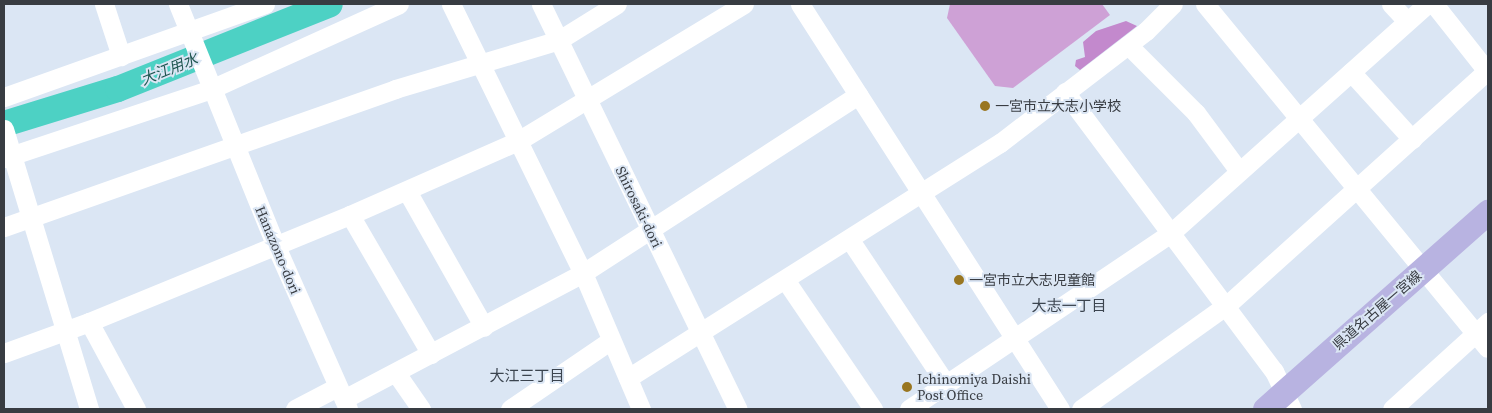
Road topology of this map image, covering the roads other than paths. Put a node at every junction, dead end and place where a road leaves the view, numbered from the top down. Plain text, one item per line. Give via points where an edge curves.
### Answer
1 (104, 4) edge
2 (178, 4) edge
3 (266, 4) edge
4 (399, 4) edge
5 (451, 4) edge
6 (541, 4) edge
7 (617, 4) edge
8 (744, 4) edge
9 (800, 4) edge
10 (1173, 4) edge
11 (1205, 4) edge
12 (1391, 4) edge
13 (1427, 4) edge
14 (1434, 4) edge
15 (246, 8) edge
16 (1407, 21) junction
17 (187, 34) junction
18 (559, 40) junction
19 (1128, 45) junction
20 (122, 56) junction
21 (482, 63) junction
22 (1488, 71) edge
23 (1351, 72) junction
24 (211, 90) junction
25 (1065, 92) junction
26 (858, 96) junction
27 (4, 97) edge
28 (588, 102) junction
29 (1300, 117) junction
30 (1412, 139) junction
31 (518, 142) junction
32 (7, 146) edge
33 (234, 146) junction
34 (1239, 171) junction
35 (1358, 188) junction
36 (407, 191) junction
37 (924, 193) junction
38 (1488, 212) edge
39 (350, 215) junction
40 (31, 218) junction
41 (4, 227) edge
42 (651, 230) junction
43 (1172, 232) junction
44 (850, 240) junction
45 (275, 244) junction
46 (1426, 268) junction
47 (583, 273) junction
48 (786, 280) junction
49 (1227, 305) junction
50 (89, 322) junction
51 (484, 327) junction
52 (1482, 327) edge
53 (65, 330) junction
54 (700, 332) junction
55 (1014, 339) junction
56 (611, 340) junction
57 (1488, 348) edge
58 (4, 353) edge
59 (431, 354) junction
60 (396, 373) junction
61 (628, 378) junction
62 (946, 384) junction
63 (343, 398) edge
64 (1288, 401) edge
65 (89, 409) edge
66 (136, 409) edge
67 (295, 409) edge
68 (421, 409) edge
69 (510, 409) edge
70 (641, 409) edge
71 (738, 409) edge
72 (873, 409) edge
73 (909, 409) edge
74 (1060, 409) edge
75 (1081, 409) edge
76 (1265, 409) edge
77 (1392, 409) edge

1 - 20 street
2 - 17 street, Hanazono-dori
3 - 15 street
4 - 24 street
5 - 21 street
6 - 18 street, Shirosaki-dori
7 - 18 street
8 - 28 street
9 - 26 street
10 - 19 street
11 - 29 street
12 - 16 street
13 - 16 street
14 - 22 street
15 - 17 street
16 - 23 street
17 - 20 street
17 - 24 street, Hanazono-dori
18 - 21 street
18 - 28 street, Shirosaki-dori
19 - 25 street
19 - 34 street via 1196,113
20 - 27 street
21 - 31 street
21 - 33 street via 395,89
22 - 30 street
23 - 29 street
23 - 30 street
24 - 32 street
24 - 33 street, Hanazono-dori
25 - 37 street via 1000,143
25 - 43 street
26 - 37 street
26 - 42 street
28 - 31 street
28 - 42 street, Shirosaki-dori
29 - 34 street
29 - 35 street
30 - 35 street
31 - 36 street
31 - 47 street
32 - 40 street
33 - 40 street
33 - 45 street, Hanazono-dori
34 - 43 street
35 - 46 street
35 - 49 street
36 - 39 street
36 - 51 street
37 - 44 street
37 - 55 street
38 - 46 main road, 県道名古屋一宮線
39 - 45 street
39 - 59 street
40 - 41 street
40 - 53 street
42 - 47 street
42 - 54 street, Shirosaki-dori
43 - 49 street
43 - 55 street
44 - 48 street
44 - 62 street
45 - 50 street
45 - 63 street, Hanazono-dori
46 - 52 street
46 - 64 main road, 県道名古屋一宮線
47 - 51 street
47 - 56 street
48 - 54 street
48 - 72 street
49 - 64 street via 1274,371
49 - 75 street
50 - 53 street
50 - 66 street
51 - 59 street
52 - 57 street
52 - 77 street
53 - 58 street
53 - 65 street
54 - 61 street
54 - 71 street, Shirosaki-dori
55 - 62 street
55 - 74 street
56 - 61 street
56 - 69 street
59 - 60 street
60 - 63 street
60 - 68 street
61 - 70 street
62 - 73 street
63 - 67 street
64 - 76 main road, 県道名古屋一宮線

